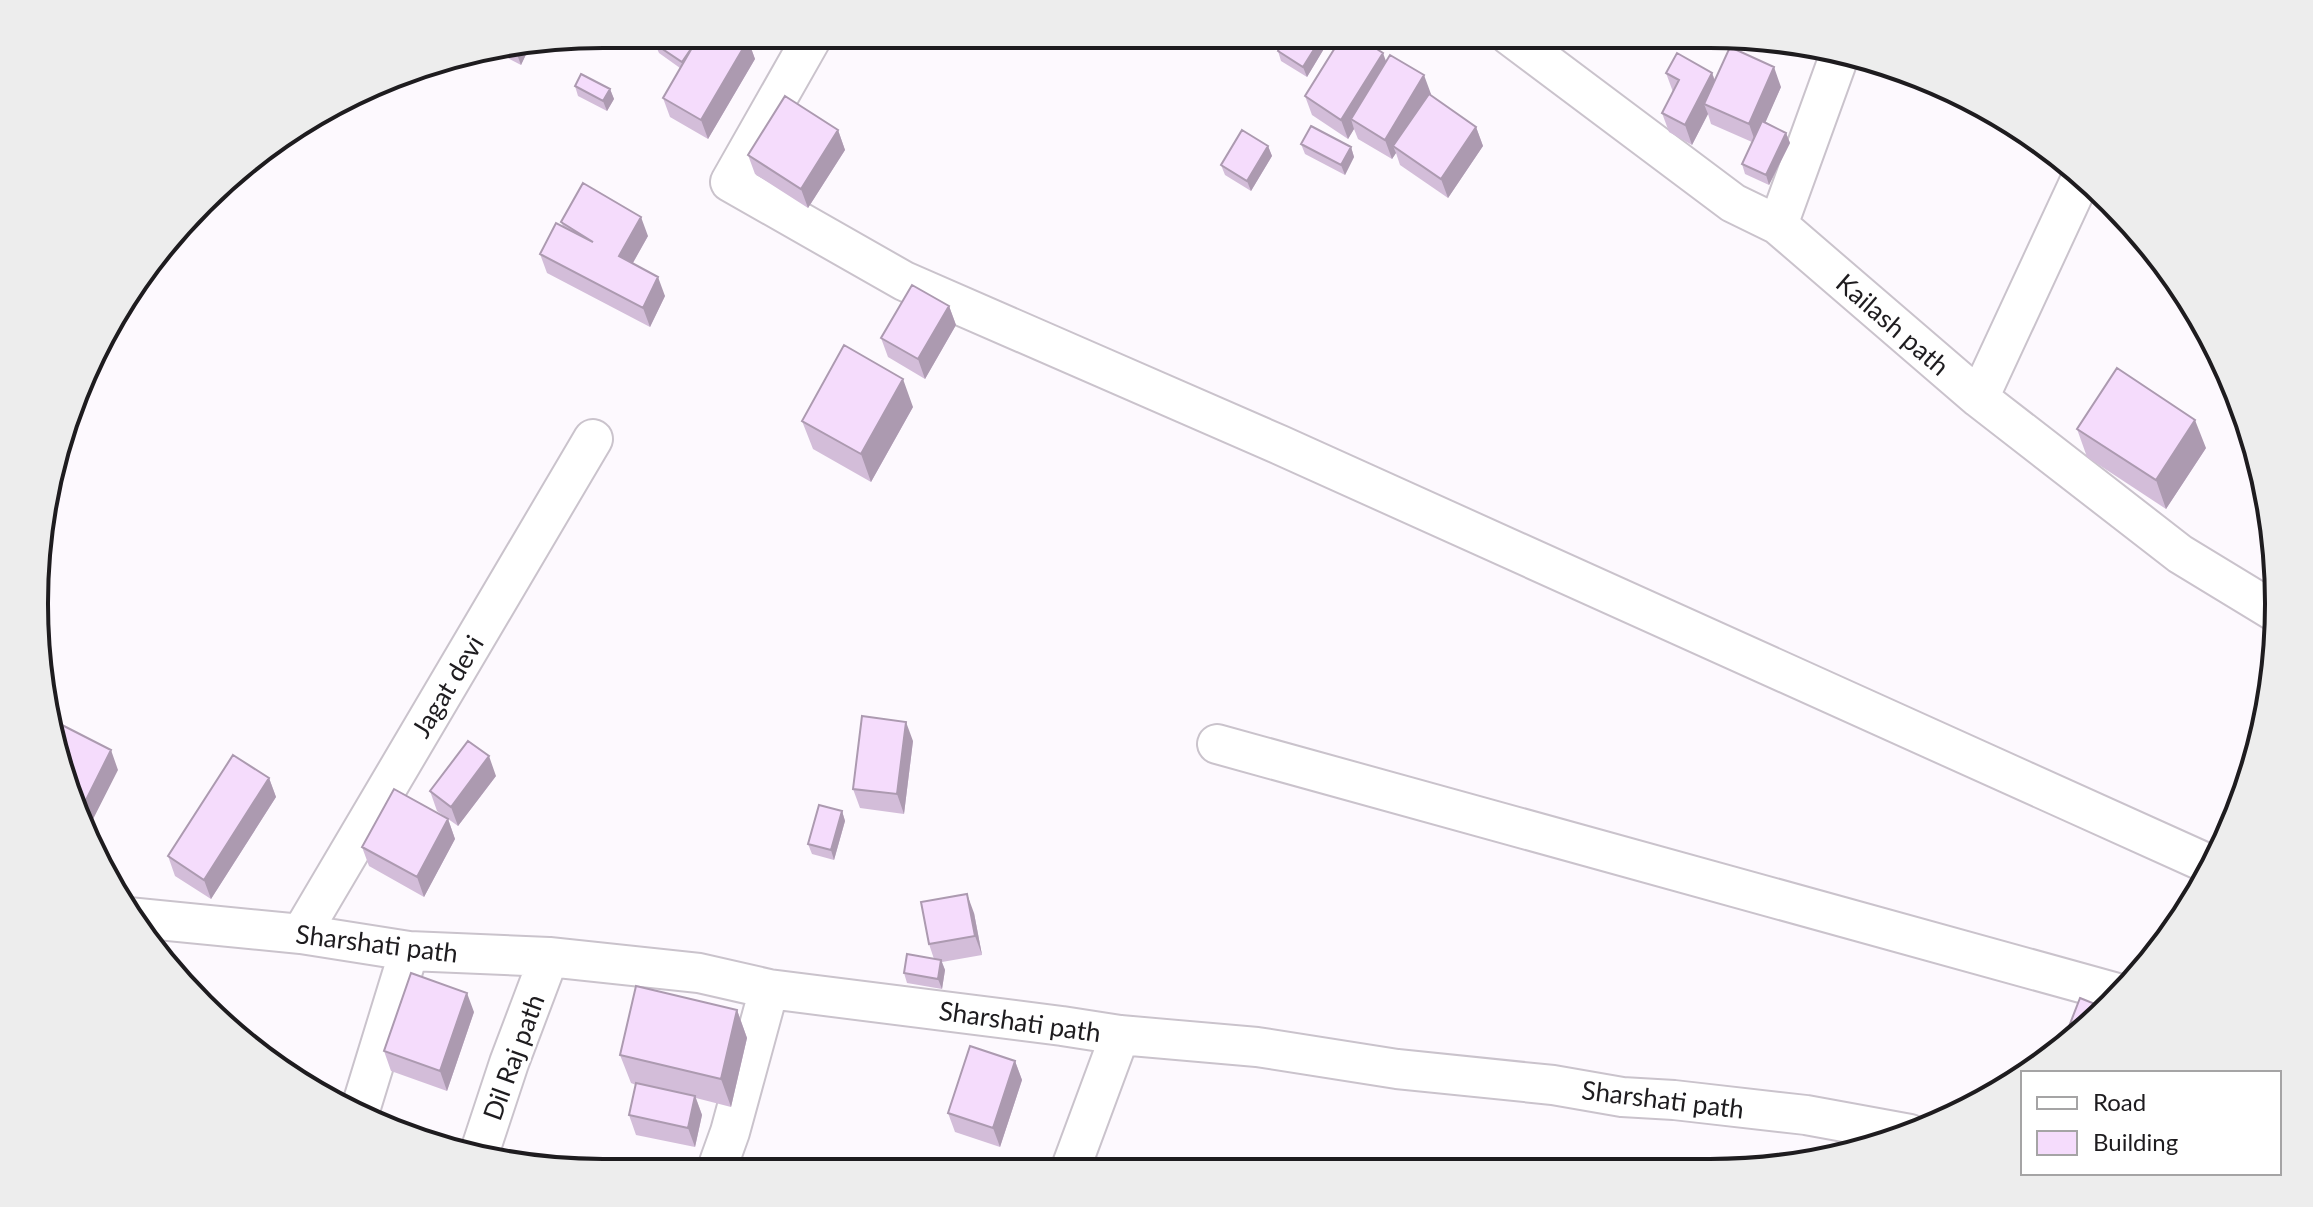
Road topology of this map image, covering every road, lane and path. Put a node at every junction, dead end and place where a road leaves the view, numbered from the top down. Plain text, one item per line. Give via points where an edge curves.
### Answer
1 (806, 48) edge
2 (1526, 48) edge
3 (1837, 63) edge
4 (2077, 187) edge
5 (1778, 225) junction
6 (1979, 398) junction
7 (593, 439) dead end
8 (2265, 606) edge
9 (1217, 744) dead end
10 (2202, 861) edge
11 (147, 919) edge
12 (301, 934) junction
13 (409, 951) junction
14 (549, 957) junction
15 (769, 989) junction
16 (2108, 990) edge
17 (1120, 1035) junction
18 (362, 1104) edge
19 (1888, 1130) edge
20 (482, 1145) edge
21 (720, 1159) edge
22 (1074, 1159) edge

1 - 10 street via 730,182 904,281
2 - 5 street, Kailash path via 1733,203
3 - 5 street
4 - 6 street
5 - 6 street, Kailash path
6 - 8 street, Kailash path via 2180,554
7 - 12 street, Jagat devi
9 - 16 street
11 - 12 street, Sharshati path
12 - 13 street, Sharshati path
13 - 14 street, Sharshati path
13 - 18 street
14 - 15 street, Sharshati path via 699,973
14 - 20 street, Dil Raj path
15 - 17 street, Sharshati path
15 - 21 street
17 - 19 street, Sharshati path via 1257,1047 1622,1097 1806,1115
17 - 22 street

